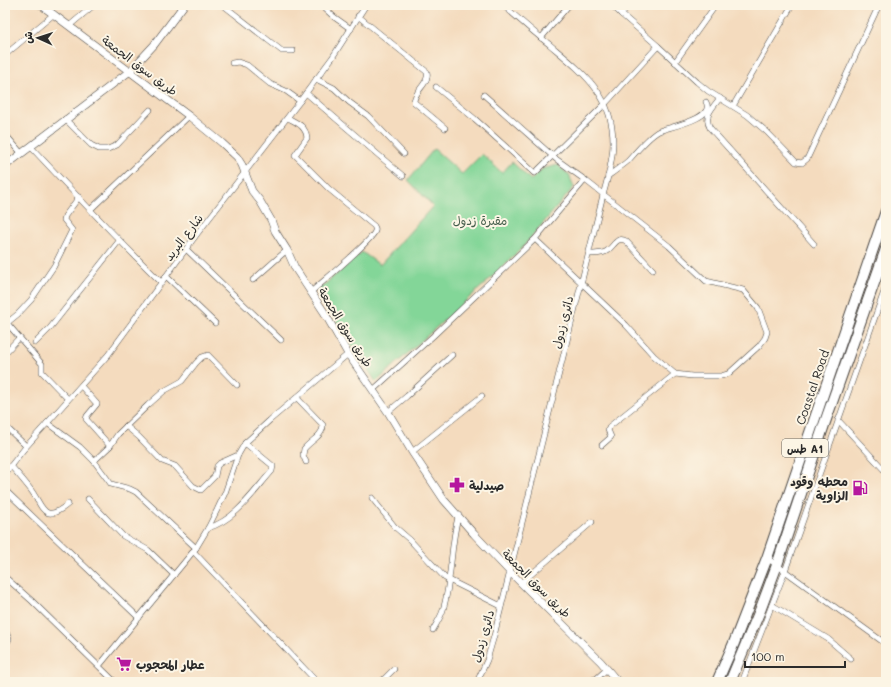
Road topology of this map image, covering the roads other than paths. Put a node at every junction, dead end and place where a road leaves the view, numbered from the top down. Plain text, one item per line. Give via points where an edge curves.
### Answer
1 (41, 5) edge
2 (94, 5) edge
3 (184, 5) edge
4 (223, 5) edge
5 (321, 5) edge
6 (366, 5) edge
7 (502, 5) edge
8 (569, 5) edge
9 (612, 5) edge
10 (629, 5) edge
11 (792, 5) edge
12 (879, 5) edge
13 (712, 9) dead end
14 (54, 14) junction
15 (621, 14) junction
16 (358, 16) junction
17 (69, 26) junction
18 (351, 29) junction
19 (541, 38) junction
20 (658, 46) junction
21 (292, 51) dead end
22 (5, 55) edge
23 (675, 62) junction
24 (232, 63) dead end
25 (130, 71) junction
26 (316, 79) junction
27 (436, 86) dead end
28 (306, 93) junction
29 (484, 95) dead end
30 (720, 98) junction
31 (300, 101) junction
32 (706, 102) dead end
33 (605, 104) junction
34 (733, 106) junction
35 (150, 110) dead end
36 (188, 116) junction
37 (288, 118) junction
38 (66, 119) junction
39 (445, 128) dead end
40 (5, 134) edge
41 (31, 147) junction
42 (22, 154) junction
43 (404, 154) dead end
44 (552, 155) junction
45 (5, 166) edge
46 (245, 174) junction
47 (403, 176) dead end
48 (608, 176) junction
49 (585, 180) junction
50 (604, 195) junction
51 (79, 197) junction
52 (91, 209) junction
53 (886, 211) edge
54 (535, 238) junction
55 (119, 241) junction
56 (814, 244) dead end
57 (186, 249) junction
58 (886, 249) edge
59 (287, 250) junction
60 (589, 254) junction
61 (653, 270) dead end
62 (166, 276) junction
63 (253, 280) dead end
64 (162, 283) junction
65 (581, 283) junction
66 (874, 284) junction
67 (886, 289) edge
68 (311, 292) junction
69 (6, 322) edge
70 (215, 323) dead end
71 (19, 338) junction
72 (282, 340) dead end
73 (35, 344) dead end
74 (5, 353) edge
75 (348, 354) junction
76 (452, 355) dead end
77 (675, 374) junction
78 (237, 385) dead end
79 (81, 386) junction
80 (373, 390) junction
81 (482, 396) dead end
82 (297, 398) junction
83 (68, 399) junction
84 (388, 412) junction
85 (838, 420) junction
86 (47, 423) junction
87 (5, 426) edge
88 (126, 426) junction
89 (245, 443) junction
90 (602, 445) dead end
91 (26, 446) junction
92 (110, 446) junction
93 (412, 452) junction
94 (238, 455) junction
95 (94, 461) junction
96 (306, 462) dead end
97 (11, 466) junction
98 (886, 472) edge
99 (5, 473) edge
100 (5, 490) edge
101 (372, 498) dead end
102 (88, 499) dead end
103 (68, 504) dead end
104 (458, 517) junction
105 (592, 522) dead end
106 (208, 528) junction
107 (194, 550) junction
108 (767, 558) junction
109 (781, 568) junction
110 (510, 572) junction
111 (174, 575) junction
112 (5, 577) edge
113 (449, 580) junction
114 (521, 583) junction
115 (772, 605) junction
116 (501, 606) junction
117 (139, 618) junction
118 (5, 630) edge
119 (433, 630) dead end
120 (886, 644) edge
121 (5, 646) edge
122 (851, 659) dead end
123 (99, 666) junction
124 (394, 669) dead end
125 (607, 669) junction
126 (115, 682) edge
127 (317, 682) edge
128 (381, 682) edge
129 (477, 682) edge
130 (584, 682) edge
131 (618, 682) edge
132 (717, 682) edge
133 (730, 682) edge
134 (742, 682) edge

1 - 14 street, طريق سوق الجمعة
2 - 17 street
3 - 25 street via 154,45
4 - 21 street via 282,51
5 - 18 street
6 - 16 street, شارع البريد
7 - 19 street, دائرى زدول
8 - 19 street
9 - 15 street
10 - 15 street
11 - 34 street
12 - 34 street via 805,162 796,162 766,132
13 - 23 street
14 - 17 street, طريق سوق الجمعة
14 - 22 street
15 - 20 street
16 - 18 street, شارع البريد
16 - 39 street via 426,72 427,79 414,102
17 - 25 street, طريق سوق الجمعة
18 - 26 street, شارع البريد
19 - 33 street, دائرى زدول via 586,76
20 - 23 street
20 - 33 street
23 - 30 street via 696,82
24 - 31 street via 247,65 270,84
25 - 36 street, طريق سوق الجمعة
25 - 38 street
26 - 28 street, شارع البريد
26 - 43 street via 334,88 368,116
27 - 44 street via 535,173
28 - 31 street, شارع البريد
28 - 47 street
29 - 44 street
30 - 34 street
30 - 56 street via 707,117 710,128
31 - 37 street, شارع البريد
32 - 48 street via 707,109 698,118 656,133
33 - 44 street
33 - 48 street, دائرى زدول via 613,142
35 - 38 street via 117,145 108,149 99,149 91,144
36 - 46 street, طريق سوق الجمعة via 230,150
36 - 52 street
37 - 46 street, شارع البريد
37 - 68 street via 302,126 306,132 307,138 295,155 318,179 375,228 375,233 365,243
38 - 41 street
40 - 42 street
41 - 42 street
41 - 51 street
42 - 45 street
44 - 49 street
46 - 57 street, شارع البريد
46 - 59 street, طريق سوق الجمعة via 252,191 260,200
48 - 50 street, دائرى زدول
49 - 50 street
49 - 54 street
50 - 60 street, دائرى زدول
50 - 77 street via 654,233 706,280 743,290 759,310 767,332 765,338 749,357 728,374
51 - 52 street
51 - 69 street via 65,216 64,220 72,230 54,266 31,300
52 - 55 street
53 - 108 highway, Coastal Road / طس A1
54 - 65 street
54 - 80 street
55 - 64 street
55 - 73 street
57 - 62 street, شارع البريد
57 - 72 street
58 - 66 highway, Coastal Road / طس A1
59 - 63 street
59 - 68 street, طريق سوق الجمعة
60 - 61 street via 606,252 618,240 624,240
60 - 65 street, دائرى زدول
62 - 64 street, شارع البريد
62 - 70 street
64 - 79 street, شارع البريد via 108,355
65 - 77 street
65 - 110 street, دائرى زدول
66 - 67 street
66 - 109 highway, Coastal Road / طس A1 via 824,425
67 - 85 street
68 - 75 street, طريق سوق الجمعة
69 - 71 street
71 - 74 street
71 - 83 street via 42,364 42,372
75 - 80 street, طريق سوق الجمعة
75 - 82 street
76 - 84 street
77 - 90 street via 610,426 608,430 611,437
78 - 88 street via 208,355 205,356 182,381 164,391
79 - 83 street, شارع البريد
79 - 92 street via 97,404 86,419
80 - 84 street, طريق سوق الجمعة
81 - 93 street
82 - 89 street
82 - 96 street via 323,425 322,432 304,449
83 - 86 street, شارع البريد
84 - 93 street, طريق سوق الجمعة
85 - 98 street
85 - 109 street
86 - 91 street, شارع البريد
86 - 95 street via 80,447
87 - 91 street
88 - 92 street
88 - 94 street via 162,461 175,466 193,486 201,490 215,476 220,463
89 - 94 street
89 - 106 street via 273,466 272,471 228,519
91 - 97 street, شارع البريد
92 - 95 street
93 - 104 street, طريق سوق الجمعة
94 - 106 street via 225,493
95 - 107 street via 111,484 136,492
97 - 99 street, شارع البريد
97 - 103 street via 31,490 43,510 54,513
100 - 117 street
101 - 113 street via 399,531
102 - 111 street via 123,536 148,550
104 - 110 street, طريق سوق الجمعة
104 - 113 street
105 - 114 street
106 - 107 street
107 - 111 street
107 - 127 street
108 - 109 street
108 - 132 highway, Coastal Road / طس A1
109 - 115 street
109 - 120 street
109 - 133 highway, Coastal Road / طس A1
110 - 114 street, طريق سوق الجمعة
110 - 116 street, دائرى زدول
111 - 117 street
112 - 123 street
113 - 116 street
113 - 119 street via 443,612
114 - 125 street, طريق سوق الجمعة
115 - 122 street via 828,638
115 - 134 street
116 - 129 street, دائرى زدول via 490,650
117 - 123 street
118 - 121 street via 8,639
123 - 126 street
124 - 128 street
125 - 130 street via 596,679
125 - 131 street, طريق سوق الجمعة

